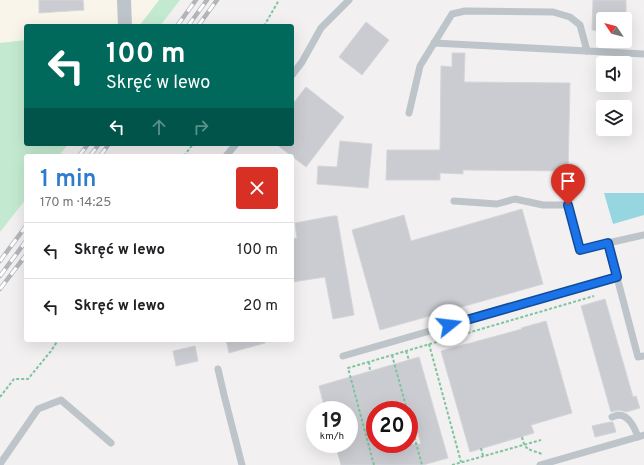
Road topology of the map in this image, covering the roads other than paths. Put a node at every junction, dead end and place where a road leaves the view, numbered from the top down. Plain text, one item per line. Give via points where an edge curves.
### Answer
1 (124, 0) edge
2 (349, 0) edge
3 (125, 24) edge
4 (434, 42) junction
5 (587, 51) junction
6 (644, 54) edge
7 (294, 72) edge
8 (409, 113) dead end
9 (234, 146) edge
10 (228, 154) edge
11 (454, 201) dead end
12 (644, 235) edge
13 (608, 243) junction
14 (617, 277) junction
15 (343, 356) dead end
16 (644, 356) edge
17 (218, 369) dead end
18 (612, 417) dead end
19 (642, 437) edge
20 (111, 443) dead end
21 (0, 464) edge
22 (242, 465) edge
23 (540, 465) edge

1 - 3 street
2 - 7 lane via 321,28
4 - 5 lane
4 - 5 lane via 452,14 465,11 553,12 570,17 580,25
4 - 8 lane via 420,66
5 - 6 lane
9 - 10 lane
11 - 13 lane via 497,204 515,199 543,205 568,205 580,250
12 - 13 lane
13 - 14 lane
14 - 15 lane
14 - 16 lane via 638,357
17 - 22 lane
18 - 19 lane via 625,417
19 - 23 lane
20 - 21 lane via 61,400 38,409

